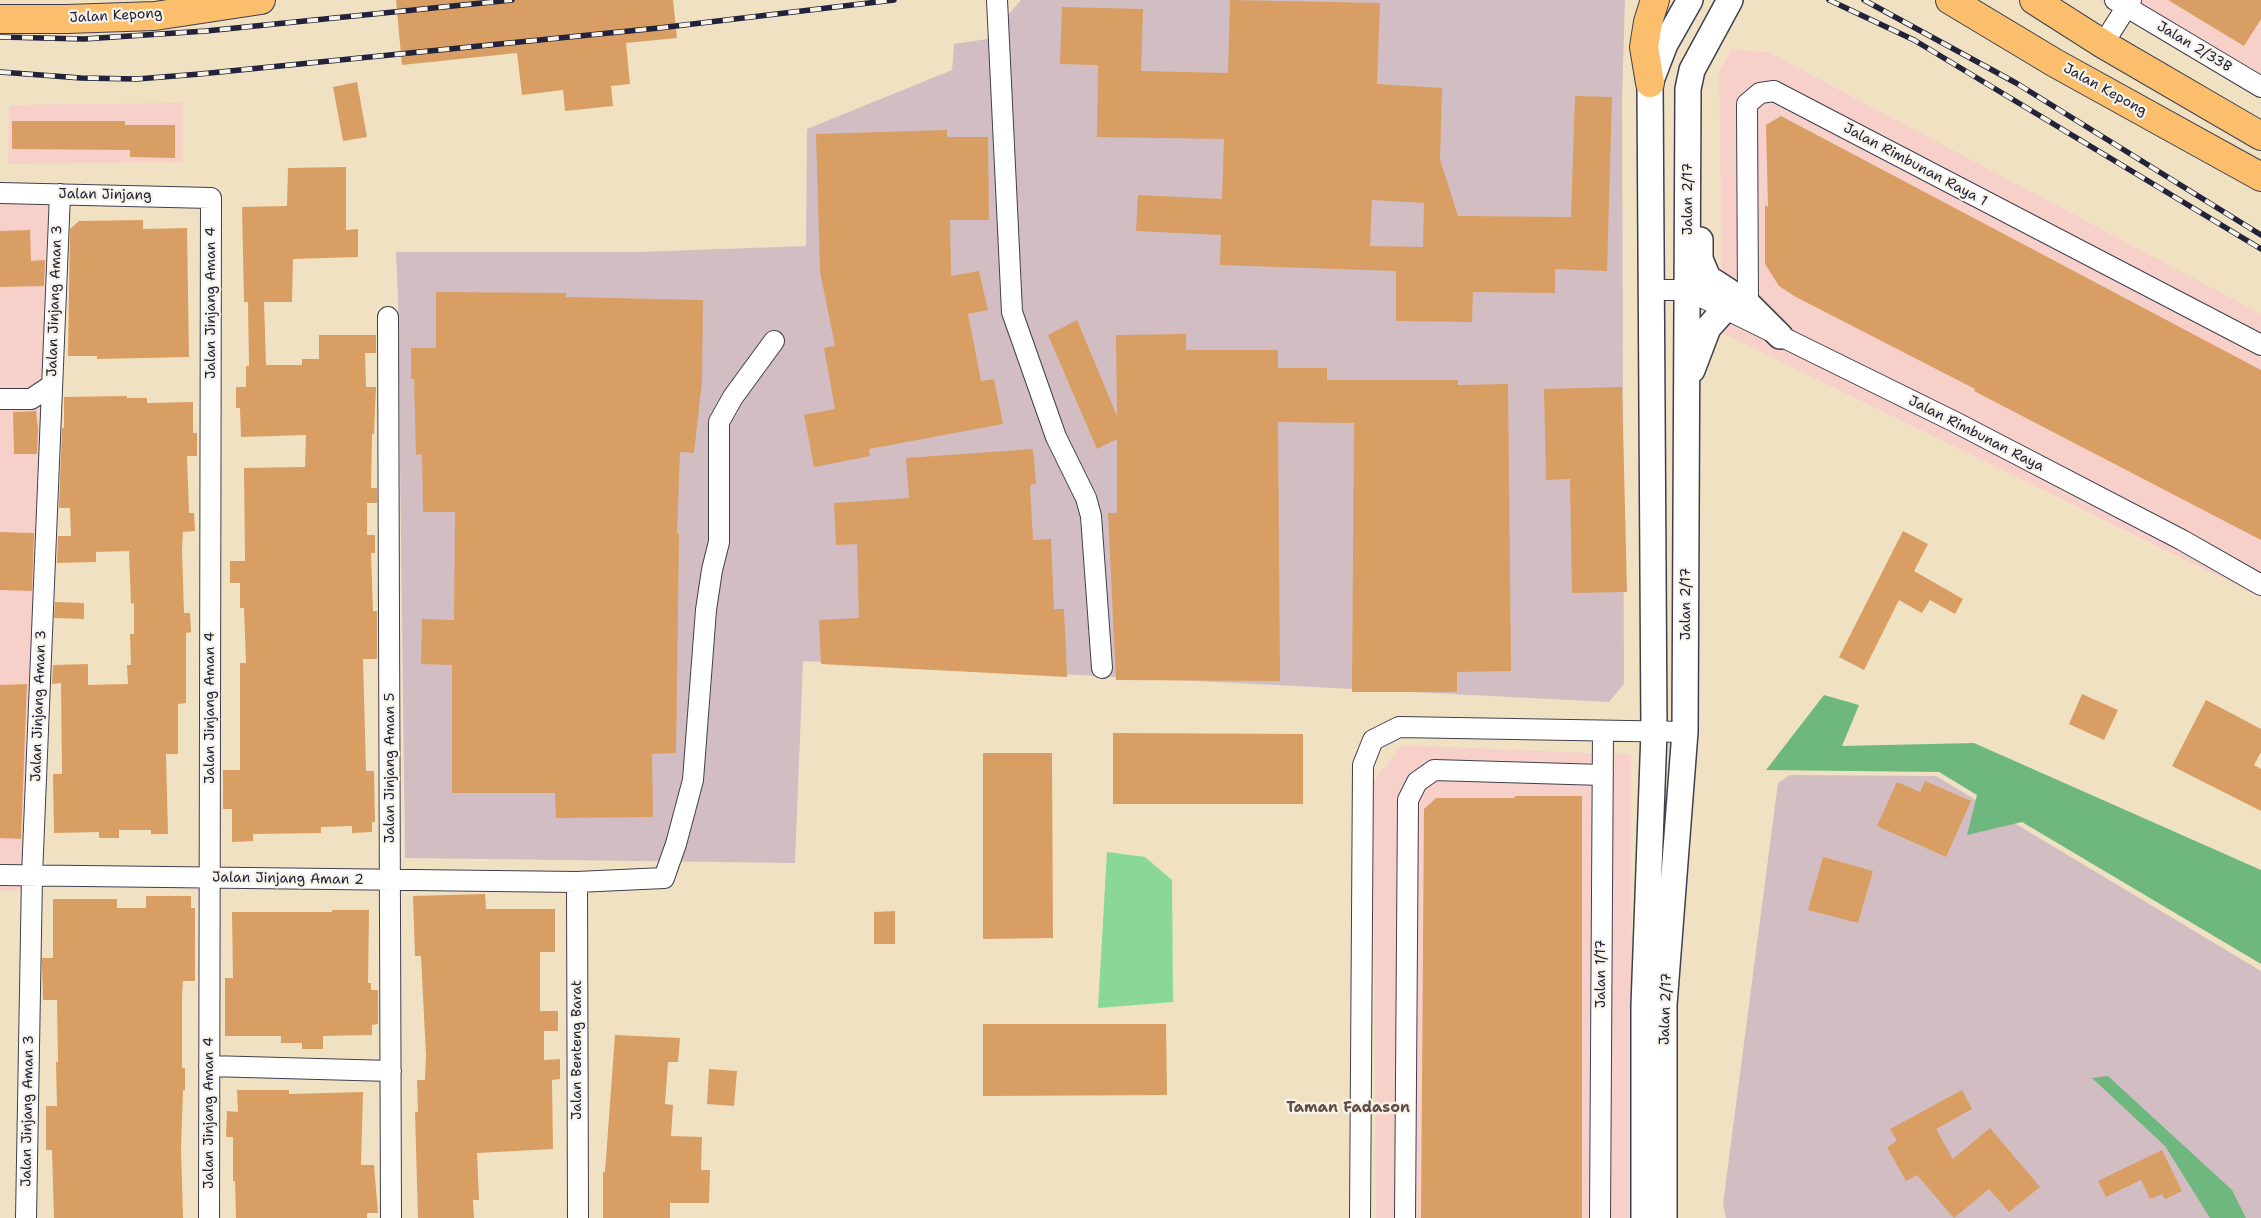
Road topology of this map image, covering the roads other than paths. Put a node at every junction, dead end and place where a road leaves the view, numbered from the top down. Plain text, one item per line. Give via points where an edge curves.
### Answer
1 (261, 0) edge
2 (997, 0) edge
3 (1655, 0) edge
4 (1690, 0) edge
5 (1730, 0) edge
6 (1950, 0) edge
7 (2034, 0) edge
8 (2124, 2) edge
9 (0, 18) edge
10 (2103, 44) junction
11 (1650, 83) junction
12 (2261, 87) edge
13 (2261, 136) edge
14 (2261, 177) edge
15 (1, 193) edge
16 (60, 194) junction
17 (211, 198) joint
18 (1689, 202) junction
19 (1652, 290) junction
20 (1687, 290) junction
21 (1736, 306) junction
22 (388, 317) dead end
23 (1780, 336) joint
24 (774, 341) dead end
25 (2261, 345) edge
26 (52, 384) junction
27 (1686, 387) junction
28 (0, 399) edge
29 (2261, 585) edge
30 (1102, 668) dead end
31 (1603, 731) junction
32 (1654, 732) junction
33 (1685, 732) junction
34 (1603, 775) junction
35 (0, 876) edge
36 (32, 876) junction
37 (210, 878) junction
38 (390, 880) junction
39 (577, 882) junction
40 (210, 1066) junction
41 (390, 1070) junction
42 (26, 1218) edge
43 (209, 1218) edge
44 (391, 1218) edge
45 (578, 1218) edge
46 (1360, 1218) edge
47 (1405, 1218) edge
48 (1600, 1218) edge
49 (1644, 1218) edge
50 (1664, 1218) edge

1 - 9 main road, Jalan Kepong via 155,16
2 - 30 street via 1012,312 1056,437 1086,498 1091,516
3 - 11 main road via 1644,48
4 - 11 street, Jalan 2/17 via 1665,44
5 - 18 street, Jalan 2/17 via 1692,70 1688,89
6 - 14 main road, Jalan Kepong via 2055,63
7 - 10 main road
8 - 10 street
8 - 12 street, Jalan 2/33B
10 - 13 main road
11 - 19 street, Jalan 2/17
15 - 16 street, Jalan Jinjang
16 - 17 street, Jalan Jinjang
16 - 26 street, Jalan Jinjang Aman 3
17 - 37 street, Jalan Jinjang Aman 4
18 - 20 street, Jalan 2/17
18 - 21 street via 1700,221 1700,259 1708,278
19 - 20 street
19 - 32 street, Jalan 2/17
20 - 21 street
20 - 27 street, Jalan 2/17
21 - 23 street
21 - 25 street, Jalan Rimbunan Raya 1 via 1747,104 1760,93 1774,91
21 - 27 street via 1708,328
22 - 38 street, Jalan Jinjang Aman 5
23 - 29 street, Jalan Rimbunan Raya via 1955,422 2182,540
24 - 39 street, Jalan Jinjang Aman 2 via 719,422 719,542 706,610 693,780 664,878
26 - 28 street via 32,399
26 - 36 street, Jalan Jinjang Aman 3
27 - 33 street, Jalan 2/17
31 - 32 street
31 - 34 street, Jalan 1/17
31 - 46 street via 1399,726 1373,740 1363,765
32 - 33 street
32 - 49 street, Jalan 2/17 via 1644,1006
33 - 50 street, Jalan 2/17 via 1664,1005
34 - 47 street via 1434,770 1417,782 1408,800
34 - 48 street, Jalan 1/17
35 - 36 street, Jalan Jinjang Aman 2
36 - 37 street, Jalan Jinjang Aman 2
36 - 42 street, Jalan Jinjang Aman 3
37 - 38 street, Jalan Jinjang Aman 2
37 - 40 street, Jalan Jinjang Aman 4
38 - 39 street, Jalan Jinjang Aman 2
38 - 41 street, Jalan Jinjang Aman 5
39 - 45 street, Jalan Benteng Barat
40 - 41 street
40 - 43 street, Jalan Jinjang Aman 4
41 - 44 street, Jalan Jinjang Aman 5

